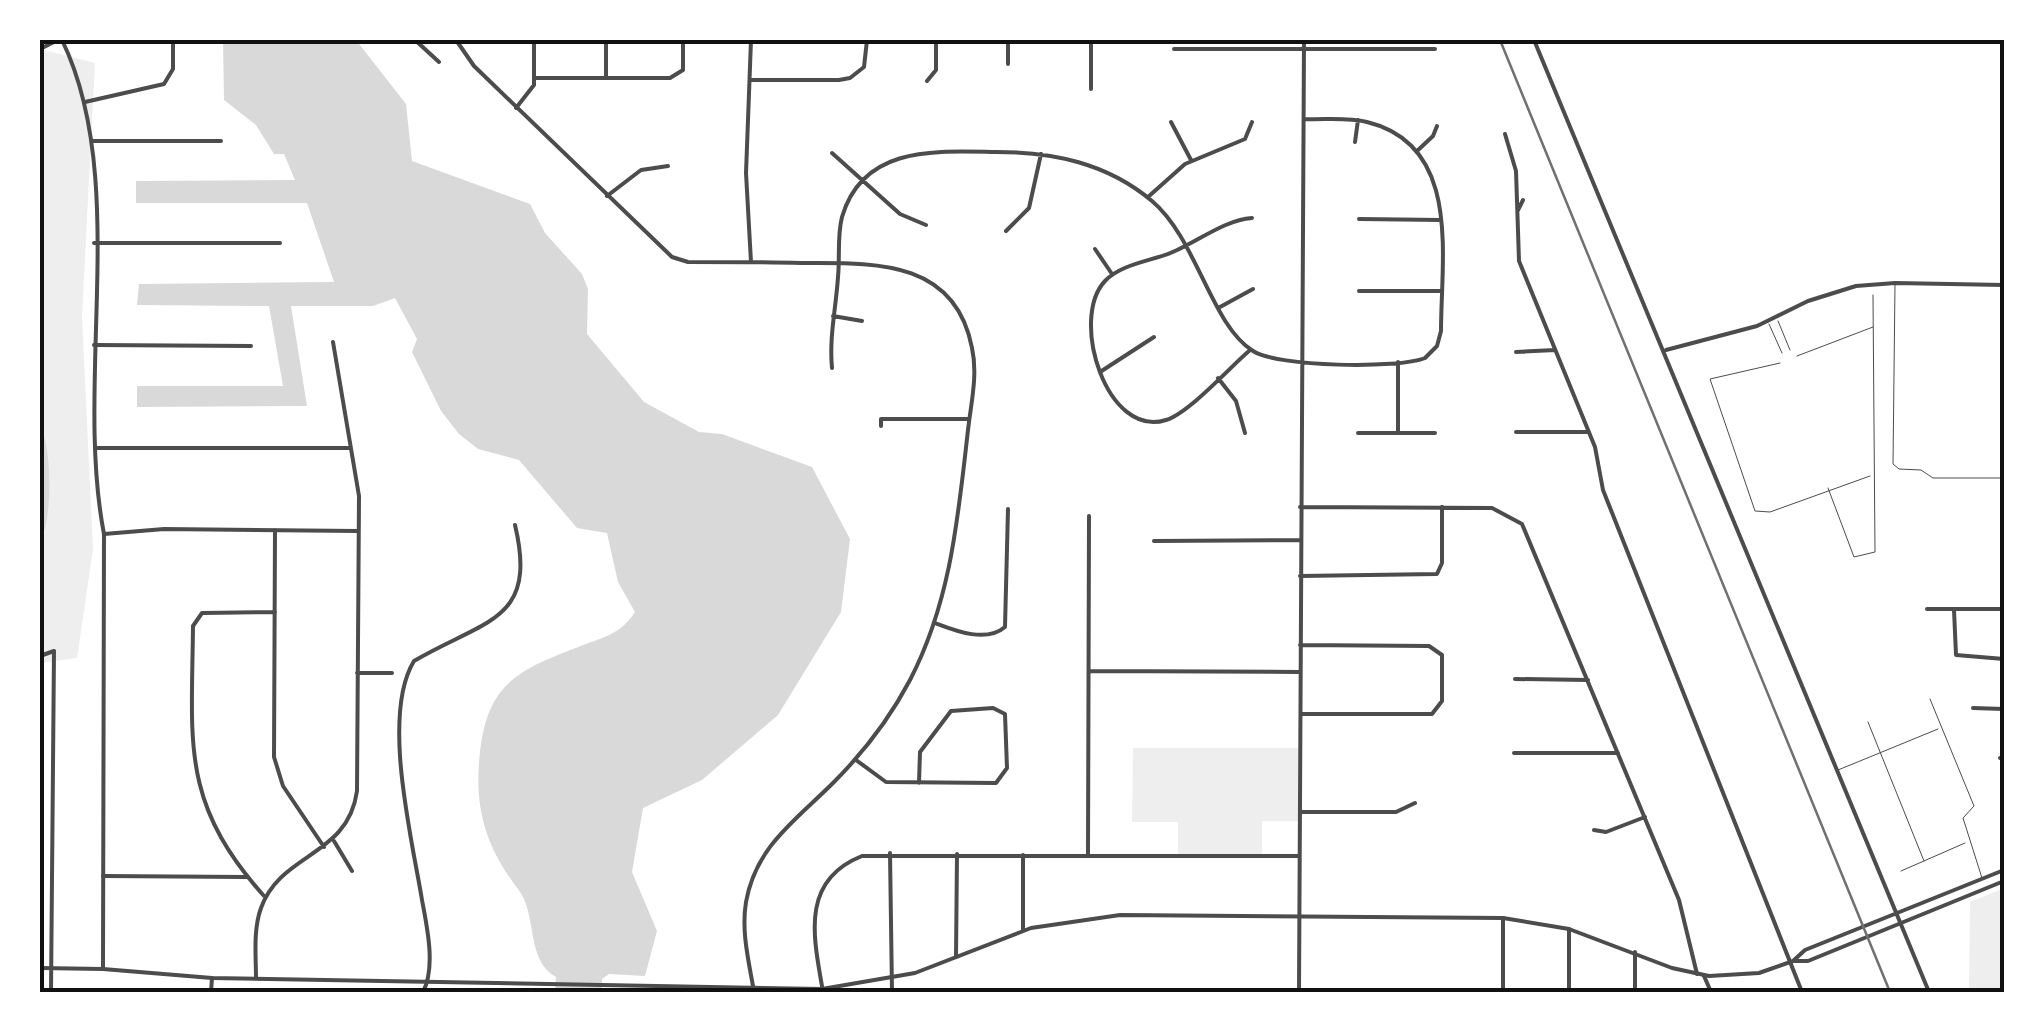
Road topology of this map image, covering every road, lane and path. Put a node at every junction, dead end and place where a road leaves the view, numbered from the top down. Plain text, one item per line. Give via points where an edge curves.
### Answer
1 (60, 40) edge
2 (173, 40) edge
3 (415, 40) edge
4 (456, 40) edge
5 (534, 40) edge
6 (606, 40) edge
7 (683, 40) edge
8 (751, 40) edge
9 (866, 40) edge
10 (936, 40) edge
11 (1008, 40) edge
12 (1091, 40) edge
13 (1304, 40) edge
14 (1534, 40) edge
15 (40, 49) edge
16 (1174, 49) dead end
17 (1436, 49) dead end
18 (1304, 50) junction
19 (439, 62) dead end
20 (1008, 64) dead end
21 (534, 78) junction
22 (606, 78) junction
23 (751, 80) junction
24 (927, 81) dead end
25 (1091, 89) dead end
26 (85, 102) junction
27 (516, 108) junction
28 (1304, 120) junction
29 (1358, 120) junction
30 (1171, 122) dead end
31 (1252, 122) dead end
32 (1436, 126) dead end
33 (1504, 134) dead end
34 (92, 140) junction
35 (220, 141) dead end
36 (1355, 142) dead end
37 (1416, 151) junction
38 (832, 154) dead end
39 (1041, 154) junction
40 (1192, 160) junction
41 (668, 166) dead end
42 (862, 181) junction
43 (607, 196) junction
44 (1148, 198) junction
45 (1523, 200) dead end
46 (1252, 218) dead end
47 (1516, 219) junction
48 (1359, 220) dead end
49 (1442, 220) junction
50 (926, 224) dead end
51 (1006, 231) dead end
52 (94, 243) junction
53 (280, 244) dead end
54 (1188, 246) junction
55 (1095, 249) dead end
56 (751, 262) junction
57 (839, 263) junction
58 (1112, 274) junction
59 (1895, 282) junction
60 (2004, 285) edge
61 (1252, 290) dead end
62 (1359, 291) dead end
63 (1441, 291) junction
64 (1874, 295) dead end
65 (1220, 307) junction
66 (834, 316) junction
67 (1776, 317) junction
68 (1768, 321) junction
69 (862, 322) dead end
70 (1873, 327) junction
71 (1154, 337) dead end
72 (333, 342) dead end
73 (94, 345) junction
74 (251, 346) dead end
75 (1250, 350) junction
76 (1555, 350) junction
77 (1666, 350) junction
78 (1790, 350) dead end
79 (1516, 352) dead end
80 (1782, 353) dead end
81 (1797, 356) dead end
82 (1303, 362) junction
83 (1398, 362) junction
84 (1780, 363) dead end
85 (832, 368) dead end
86 (1100, 372) junction
87 (1218, 378) junction
88 (970, 420) junction
89 (1163, 421) junction
90 (881, 426) dead end
91 (1165, 430) dead end
92 (1516, 432) dead end
93 (1589, 432) junction
94 (1245, 433) dead end
95 (1358, 433) dead end
96 (1398, 434) junction
97 (1435, 434) dead end
98 (95, 448) junction
99 (350, 448) junction
100 (1874, 475) junction
101 (2004, 478) edge
102 (1828, 488) junction
103 (1300, 506) junction
104 (1442, 508) junction
105 (1008, 509) dead end
106 (1089, 516) dead end
107 (515, 524) dead end
108 (275, 530) junction
109 (358, 530) junction
110 (104, 534) junction
111 (1154, 540) dead end
112 (1300, 540) junction
113 (1300, 576) junction
114 (1927, 610) dead end
115 (1954, 610) junction
116 (2004, 610) edge
117 (274, 612) junction
118 (935, 623) junction
119 (1300, 645) junction
120 (40, 656) edge
121 (2004, 659) edge
122 (1089, 671) junction
123 (1300, 672) junction
124 (356, 673) junction
125 (392, 674) dead end
126 (1515, 679) dead end
127 (1588, 680) junction
128 (1930, 699) dead end
129 (1973, 708) dead end
130 (2004, 709) edge
131 (1300, 714) junction
132 (1868, 722) dead end
133 (1942, 727) junction
134 (1880, 752) junction
135 (1514, 753) dead end
136 (1618, 753) junction
137 (855, 760) junction
138 (1838, 770) junction
139 (920, 782) junction
140 (1415, 803) dead end
141 (1300, 812) junction
142 (1644, 817) junction
143 (1594, 830) dead end
144 (334, 841) junction
145 (1969, 843) junction
146 (324, 846) junction
147 (890, 853) junction
148 (956, 854) junction
149 (1023, 854) junction
150 (1088, 854) junction
151 (1300, 856) junction
152 (1924, 861) junction
153 (2004, 870) edge
154 (352, 871) dead end
155 (1900, 871) dead end
156 (103, 876) junction
157 (246, 877) junction
158 (1982, 878) junction
159 (2004, 882) edge
160 (265, 898) junction
161 (1898, 913) junction
162 (1300, 916) junction
163 (1503, 918) junction
164 (1902, 923) junction
165 (1569, 929) junction
166 (1023, 930) junction
167 (1636, 952) junction
168 (956, 957) junction
169 (1793, 961) junction
170 (40, 968) edge
171 (52, 968) junction
172 (103, 969) junction
173 (1700, 975) junction
174 (212, 978) junction
175 (256, 978) junction
176 (890, 980) junction
177 (428, 983) junction
178 (754, 991) edge
179 (823, 991) edge
180 (51, 992) edge
181 (211, 992) edge
182 (423, 992) edge
183 (892, 992) edge
184 (1299, 992) edge
185 (1502, 992) edge
186 (1569, 992) edge
187 (1636, 992) edge
188 (1710, 992) edge
189 (1802, 992) edge
190 (1929, 992) edge

1 - 15 street
1 - 26 street
2 - 26 street via 172,73 161,86
3 - 19 street
4 - 27 street
5 - 21 street
6 - 22 street
7 - 22 street via 683,70 674,76
8 - 23 street
9 - 23 street via 864,67 850,78
10 - 24 street via 936,70
11 - 20 street
12 - 25 street
13 - 18 street
14 - 77 street
16 - 18 street
17 - 18 street
18 - 28 street
21 - 22 street
21 - 27 street
23 - 56 street
26 - 34 street
27 - 43 street
28 - 29 street
28 - 82 street
29 - 36 street
29 - 37 street via 1390,130
30 - 40 street
31 - 40 street via 1242,141
32 - 37 street
33 - 47 street via 1516,170
34 - 35 street
34 - 52 street
37 - 49 street via 1436,185
38 - 42 street
39 - 42 street via 916,152
39 - 44 street via 1092,166
39 - 51 street via 1029,208
40 - 44 street
41 - 43 street via 641,170
42 - 50 street via 900,214
42 - 57 street via 842,217
43 - 56 street via 675,259
44 - 54 street
45 - 47 street
46 - 54 street
47 - 76 street via 1519,261
48 - 49 street
49 - 63 street
52 - 53 street
52 - 73 street
54 - 58 street
54 - 65 street
55 - 58 street
56 - 57 street
57 - 66 street
57 - 88 street via 905,270 952,303 973,350
58 - 86 street via 1098,290 1091,316
59 - 60 street
59 - 67 street via 1840,290
59 - 101 lane via 1893,464 1933,478
61 - 65 street
62 - 63 street
63 - 83 street via 1437,346 1418,361
64 - 70 lane
65 - 75 street
66 - 69 street
66 - 85 street
67 - 68 street
67 - 78 lane
68 - 77 street
68 - 80 lane
70 - 81 lane
70 - 100 lane
71 - 86 street
72 - 99 street
73 - 74 street
73 - 98 street
75 - 82 street
75 - 87 street
76 - 79 street
76 - 93 street
77 - 138 street
82 - 83 street
82 - 103 street
83 - 96 street
84 - 102 lane via 1709,383 1755,511 1770,512
86 - 89 street via 1132,415
87 - 89 street
87 - 94 street via 1236,400
88 - 90 street via 881,419
88 - 118 street via 952,562
89 - 91 street
92 - 93 street
93 - 169 street via 1603,490
95 - 96 street
96 - 97 street
98 - 99 street
98 - 110 street
99 - 109 street
100 - 102 lane
100 - 102 lane via 1874,552 1854,557
103 - 104 street
103 - 112 street
104 - 113 street via 1436,574
104 - 127 street via 1497,509 1522,524
105 - 118 street via 1006,628 968,634
106 - 122 street
107 - 177 street via 524,561 514,599 414,661 402,707
108 - 109 street
108 - 110 street
108 - 117 street
109 - 124 street
110 - 156 street
111 - 112 street
112 - 113 street
113 - 119 street
114 - 115 street
115 - 116 street
115 - 121 street via 1956,655
117 - 146 street via 276,767
117 - 157 street via 207,612 193,626 196,780 208,817
118 - 137 street via 897,702
119 - 123 street
119 - 131 street via 1433,646 1442,655 1441,706 1432,714
120 - 171 street via 54,651
122 - 123 street
122 - 150 street
123 - 131 street
124 - 125 street
124 - 144 street via 356,801
126 - 127 street
127 - 136 street
128 - 133 lane
129 - 130 street
131 - 141 street
132 - 134 lane
133 - 134 lane
133 - 145 lane via 1974,806 1963,818
134 - 138 lane
134 - 152 lane
135 - 136 street
136 - 142 street
137 - 139 street via 882,782
137 - 178 street via 775,837 750,887 744,928
138 - 161 street
139 - 139 street via 920,752 950,711 993,708 1004,714 1007,768 1000,781
140 - 141 street via 1396,812
141 - 151 street
142 - 143 street
142 - 173 street via 1679,900
144 - 146 street
144 - 154 street
145 - 152 lane
145 - 158 lane
146 - 160 street via 285,873
147 - 148 street
147 - 176 street
147 - 179 street via 844,864 819,894 812,927
148 - 149 street
148 - 168 street
149 - 150 street
149 - 166 street
150 - 151 street
151 - 162 street
152 - 155 lane
153 - 158 street
156 - 157 street
156 - 172 street
157 - 160 street
158 - 161 street
159 - 164 street
160 - 175 street via 256,930
161 - 164 street
161 - 169 street via 1805,950
162 - 163 street
162 - 166 street via 1108,915
162 - 184 street
163 - 165 street
163 - 185 street
164 - 169 street
164 - 190 street
165 - 167 street
165 - 186 street
166 - 168 street
167 - 173 street
167 - 187 street
168 - 176 street
169 - 173 street via 1749,975
169 - 189 street
170 - 171 street
171 - 172 street
171 - 180 street
172 - 174 street
173 - 188 street
174 - 175 street
174 - 181 street
175 - 177 street
176 - 179 street
176 - 183 street
177 - 178 street
177 - 182 street
178 - 179 street

